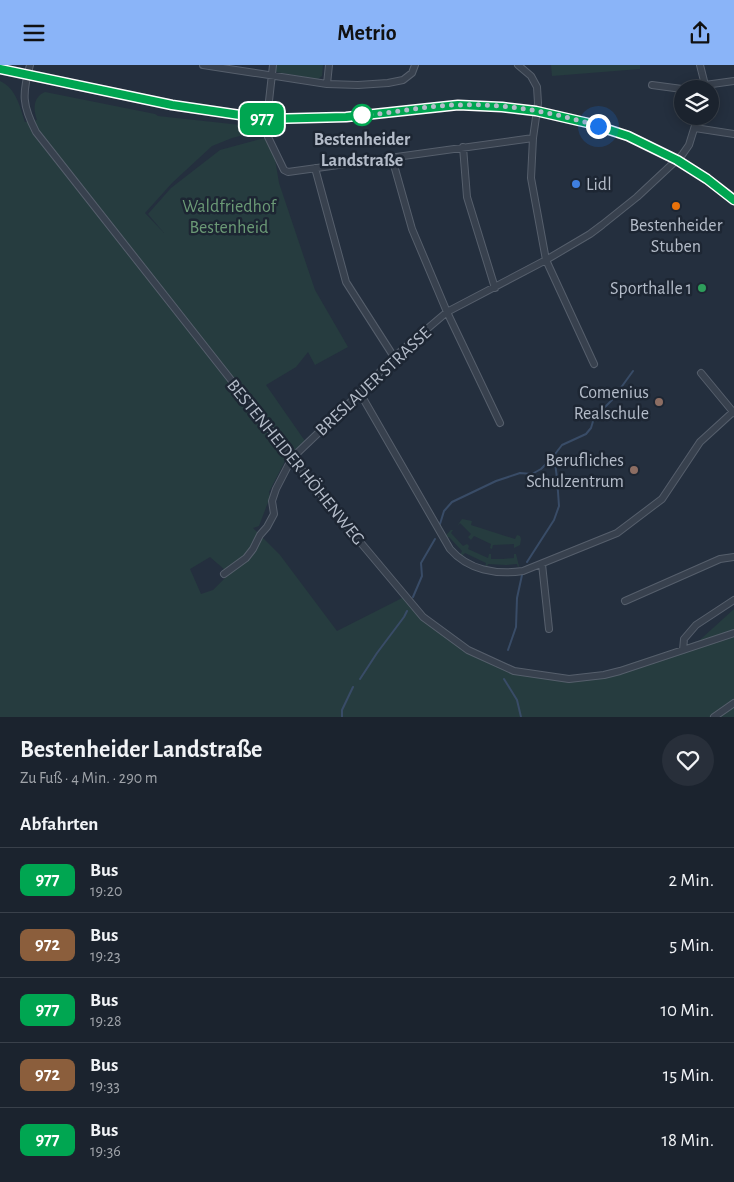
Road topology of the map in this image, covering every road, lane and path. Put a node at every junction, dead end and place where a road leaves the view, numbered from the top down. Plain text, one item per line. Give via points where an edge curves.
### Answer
1 (30, 65) edge
2 (203, 65) edge
3 (272, 65) edge
4 (329, 65) edge
5 (415, 65) edge
6 (518, 65) edge
7 (700, 65) edge
8 (0, 69) edge
9 (28, 74) junction
10 (271, 75) junction
11 (703, 80) edge
12 (734, 81) edge
13 (327, 84) junction
14 (719, 84) edge
15 (652, 85) dead end
16 (674, 88) edge
17 (536, 111) junction
18 (267, 119) junction
19 (696, 125) edge
20 (695, 129) junction
21 (734, 134) edge
22 (533, 137) junction
23 (463, 147) junction
24 (392, 158) junction
25 (677, 160) junction
26 (315, 168) junction
27 (734, 200) edge
28 (546, 260) junction
29 (494, 288) junction
30 (448, 312) junction
31 (394, 357) junction
32 (594, 364) dead end
33 (701, 373) dead end
34 (360, 393) junction
35 (734, 412) edge
36 (500, 423) dead end
37 (292, 458) junction
38 (734, 557) edge
39 (542, 564) junction
40 (224, 574) dead end
41 (734, 600) edge
42 (625, 601) dead end
43 (549, 629) dead end
44 (734, 633) edge
45 (683, 650) junction
46 (734, 703) edge
47 (714, 717) edge

1 - 9 street, BESTENHEIDER HÖHENWEG
2 - 10 street
3 - 10 street
4 - 13 street
5 - 13 street via 412,73 403,80 358,85
6 - 17 street via 537,87
7 - 11 street
8 - 9 main road
9 - 18 main road via 172,105
9 - 37 street, BESTENHEIDER HÖHENWEG via 24,98 36,132
10 - 13 street
10 - 18 street
12 - 14 street
15 - 16 street
17 - 18 main road via 458,105 346,117
17 - 22 street
17 - 25 main road via 628,136
18 - 26 street via 268,137 284,170
19 - 20 street, BRESLAUER STRASSE
20 - 21 street
20 - 25 street, BRESLAUER STRASSE via 689,145
22 - 23 street
22 - 28 street via 531,178
23 - 24 street
23 - 29 street via 467,197
24 - 26 street
24 - 30 street via 412,229
25 - 27 main road
25 - 28 street, BRESLAUER STRASSE via 590,234
26 - 31 street via 346,282
28 - 29 street, BRESLAUER STRASSE
28 - 32 street
29 - 30 street, BRESLAUER STRASSE
30 - 31 street, BRESLAUER STRASSE
30 - 36 street, BRESLAUER STRASSE
31 - 34 street, BRESLAUER STRASSE
33 - 35 street
34 - 37 street, BRESLAUER STRASSE
34 - 39 street via 454,554 484,571 513,573
35 - 39 street via 700,442 662,499 617,533
37 - 40 street, BRESLAUER STRASSE via 276,489 272,501 274,514 267,527 246,558
37 - 45 street, BESTENHEIDER HÖHENWEG via 423,617 468,650 514,671 569,679 604,675
38 - 42 street via 720,559
39 - 43 street
41 - 45 street via 696,625 684,639
44 - 45 street, BESTENHEIDER HÖHENWEG
46 - 47 street

